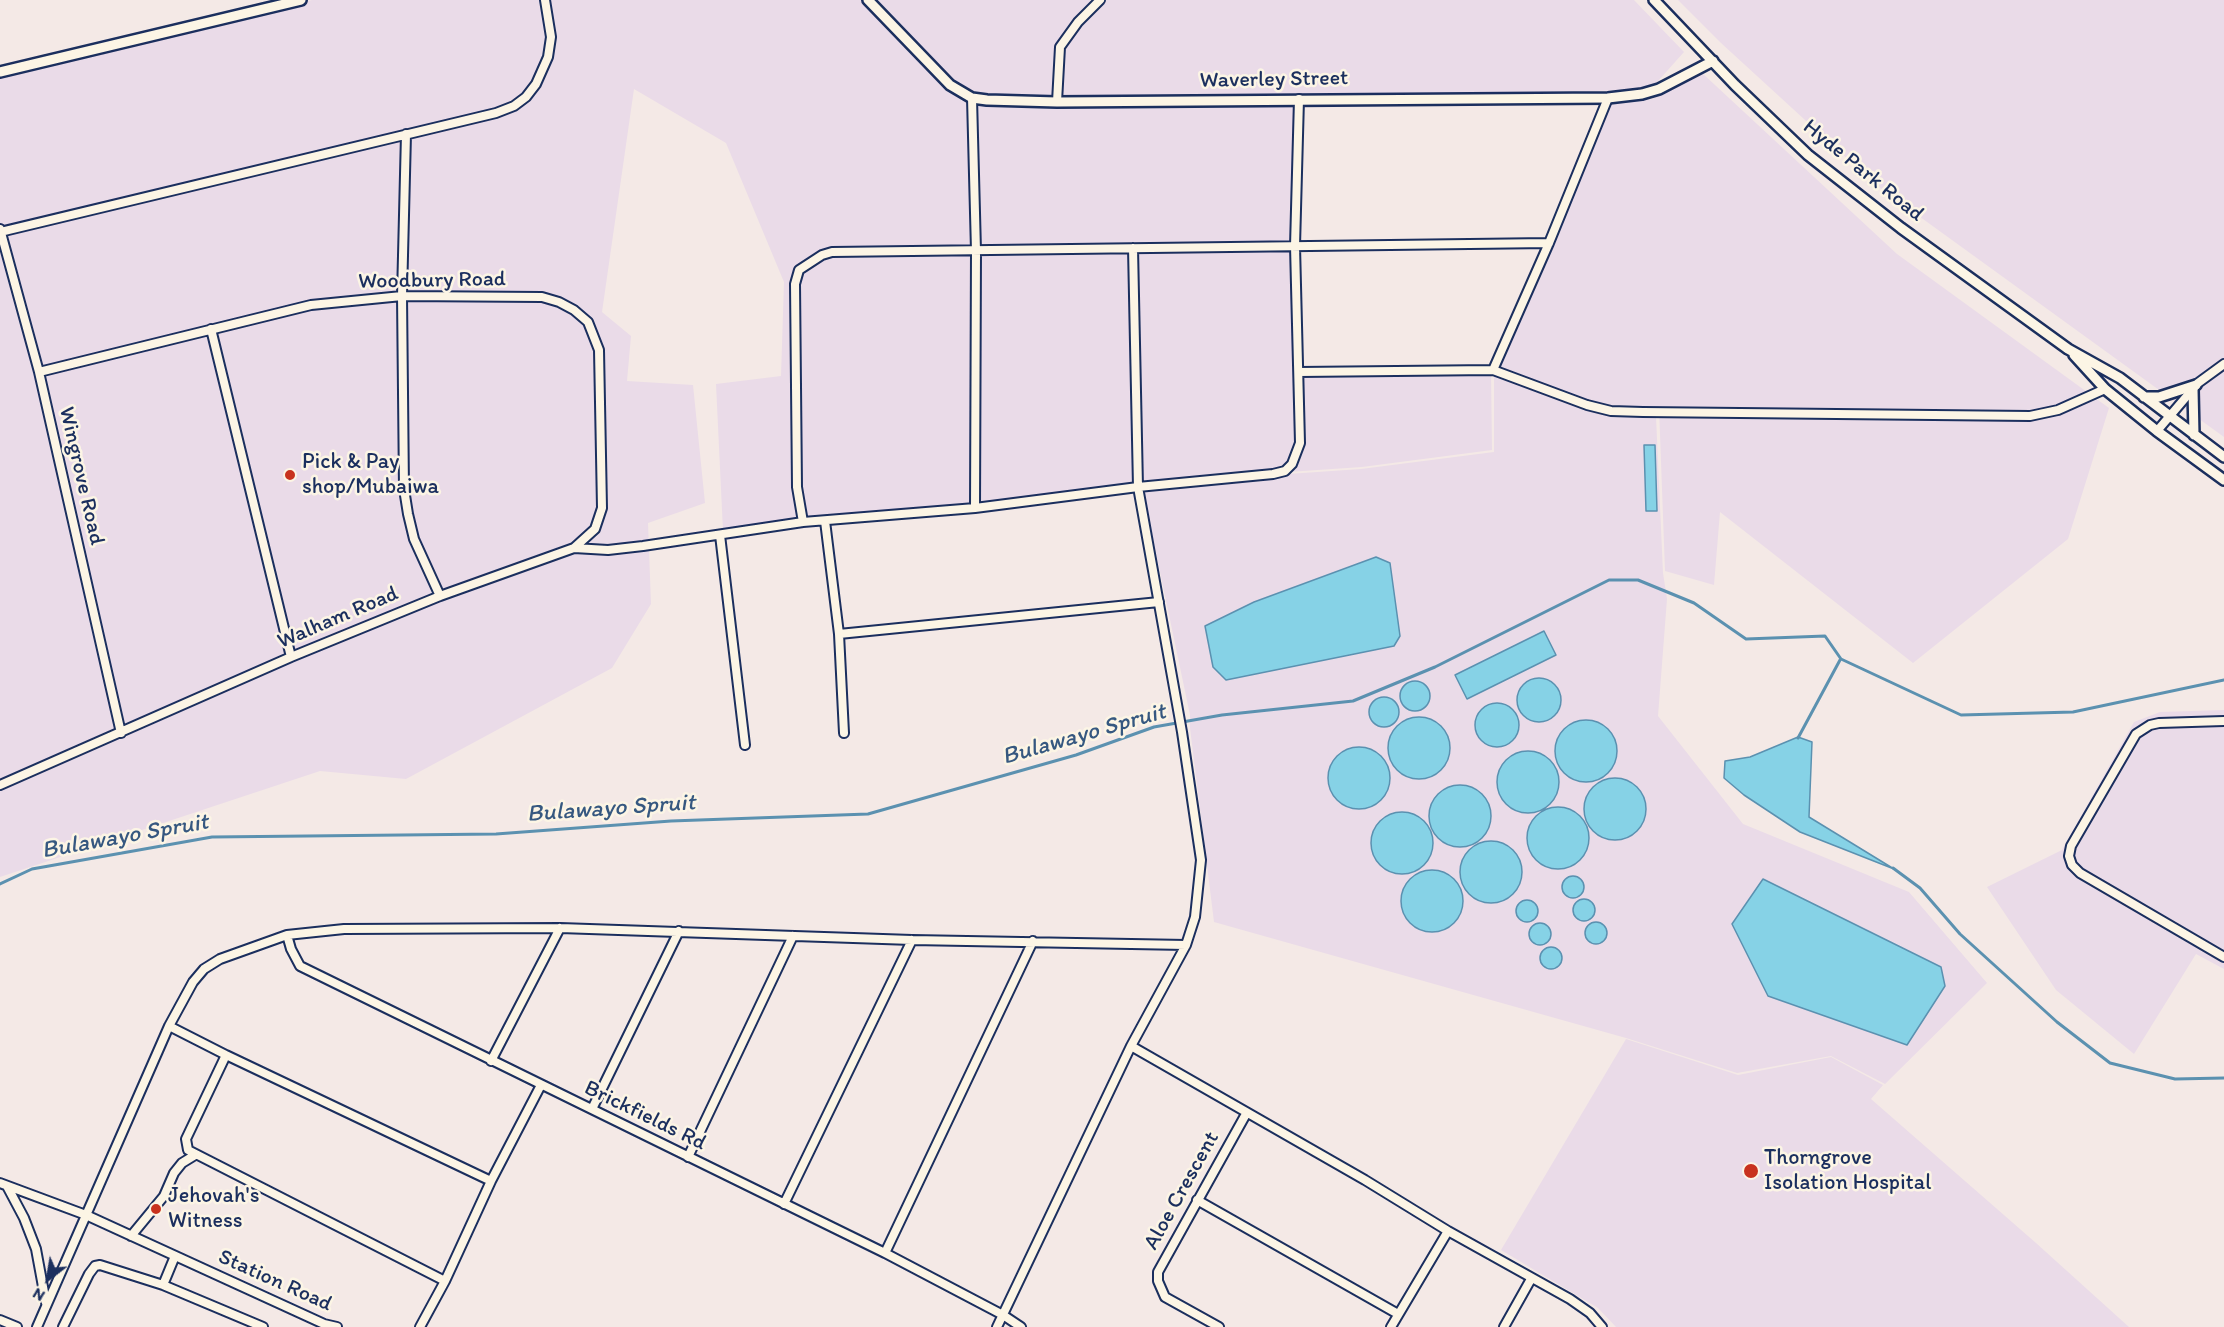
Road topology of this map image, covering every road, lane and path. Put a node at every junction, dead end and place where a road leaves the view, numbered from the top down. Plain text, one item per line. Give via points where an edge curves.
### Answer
1 (301, 0) edge
2 (545, 0) edge
3 (868, 0) edge
4 (1100, 0) edge
5 (1654, 0) edge
6 (1713, 61) junction
7 (0, 72) edge
8 (972, 98) junction
9 (1608, 98) junction
10 (1299, 99) junction
11 (1057, 102) junction
12 (406, 135) junction
13 (0, 231) edge
14 (1549, 243) junction
15 (1295, 246) junction
16 (1133, 248) junction
17 (976, 250) junction
18 (402, 296) junction
19 (211, 329) junction
20 (2068, 349) junction
21 (2224, 364) edge
22 (1493, 370) junction
23 (39, 372) junction
24 (1299, 372) junction
25 (2194, 387) junction
26 (2105, 389) junction
27 (2144, 397) junction
28 (2169, 417) junction
29 (2157, 431) junction
30 (2194, 435) junction
31 (2224, 457) edge
32 (2223, 476) edge
33 (1138, 487) junction
34 (975, 508) junction
35 (825, 521) junction
36 (803, 522) junction
37 (720, 535) junction
38 (574, 548) junction
39 (440, 596) junction
40 (1159, 602) junction
41 (839, 634) junction
42 (291, 657) junction
43 (2224, 721) edge
44 (121, 733) junction
45 (844, 733) dead end
46 (745, 745) dead end
47 (0, 785) edge
48 (560, 928) junction
49 (679, 931) junction
50 (287, 935) junction
51 (794, 936) junction
52 (912, 940) junction
53 (1033, 941) junction
54 (1185, 945) junction
55 (2224, 957) edge
56 (169, 1026) junction
57 (1131, 1046) junction
58 (226, 1055) junction
59 (491, 1061) junction
60 (541, 1085) junction
61 (592, 1109) junction
62 (1246, 1114) junction
63 (195, 1155) junction
64 (688, 1157) junction
65 (491, 1181) junction
66 (3, 1185) edge
67 (1197, 1200) junction
68 (784, 1204) junction
69 (86, 1215) junction
70 (1448, 1231) junction
71 (131, 1236) junction
72 (885, 1253) junction
73 (175, 1256) junction
74 (1531, 1279) junction
75 (445, 1281) junction
76 (163, 1285) junction
77 (47, 1305) junction
78 (1398, 1314) junction
79 (1003, 1315) junction
80 (0, 1320) edge
81 (324, 1325) edge
82 (17, 1327) edge
83 (37, 1327) edge
84 (63, 1327) edge
85 (263, 1327) edge
86 (337, 1327) edge
87 (420, 1327) edge
88 (997, 1327) edge
89 (1021, 1327) edge
90 (1219, 1327) edge
91 (1391, 1327) edge
92 (1504, 1327) edge
93 (1602, 1327) edge

1 - 7 street
2 - 12 street via 551,37 548,57 526,97 496,113
3 - 8 street via 950,85
4 - 11 street via 1060,47
5 - 6 street, Hyde Park Road
6 - 9 street, Waverley Street via 1659,89
6 - 20 street, Hyde Park Road via 1808,155
8 - 11 street, Waverley Street
8 - 17 street
9 - 10 street, Waverley Street
9 - 14 street
10 - 11 street, Waverley Street
10 - 15 street
12 - 13 street
12 - 18 street
13 - 23 street, Wingrove Road
14 - 15 street
14 - 22 street
15 - 16 street
15 - 24 street
16 - 17 street
16 - 33 street
17 - 34 street
17 - 36 street via 832,252 814,258 799,270 795,284 795,375 797,487
18 - 19 street, Woodbury Road via 311,305
18 - 38 street, Woodbury Road via 542,297 574,310 588,322 599,350 602,508 595,529
18 - 39 street via 404,489 414,539
19 - 23 street, Woodbury Road
19 - 42 street
20 - 26 street, Hyde Park Road
20 - 27 street, Hyde Park Road via 2120,378
21 - 25 street
22 - 24 street
22 - 26 street via 1587,405 1643,412 2030,416 2058,410
23 - 44 street, Wingrove Road
24 - 33 street via 1300,443 1285,471
25 - 27 street
25 - 28 street
25 - 30 street
26 - 29 street, Hyde Park Road
27 - 28 street, Hyde Park Road
28 - 29 street
28 - 30 street, Hyde Park Road
29 - 32 street, Hyde Park Road
30 - 31 street, Hyde Park Road
33 - 34 street
33 - 40 street
34 - 35 street
35 - 36 street
35 - 41 street
36 - 37 street
37 - 38 street via 608,549
37 - 46 street
38 - 39 street, Walham Road
39 - 42 street, Walham Road
40 - 41 street
40 - 54 street via 1201,860 1195,917
41 - 45 street
42 - 44 street, Walham Road
43 - 55 street via 2158,723 2136,734 2071,846 2069,856 2080,873
44 - 47 street, Walham Road
48 - 49 street
48 - 50 street via 344,929
48 - 59 street
49 - 51 street
49 - 61 street
50 - 56 street via 220,959 204,969
50 - 59 street, Brickfields Rd via 300,966
51 - 52 street
51 - 64 street
52 - 53 street
52 - 68 street
53 - 54 street
53 - 72 street
54 - 57 street
56 - 58 street
56 - 69 street
57 - 62 street
57 - 79 street
58 - 63 street via 186,1139 188,1150
58 - 65 street
59 - 60 street, Brickfields Rd
60 - 61 street, Brickfields Rd
60 - 65 street
61 - 64 street, Brickfields Rd
62 - 67 street, Aloe Crescent
62 - 70 street
63 - 71 street via 174,1173 164,1196
63 - 75 street
64 - 68 street, Brickfields Rd
65 - 75 street
66 - 69 street, Station Road
66 - 77 street via 24,1218 36,1249
67 - 78 street
67 - 90 street, Aloe Crescent via 1158,1272 1158,1281 1165,1297
68 - 72 street, Brickfields Rd
69 - 71 street, Station Road
69 - 77 street
70 - 74 street
70 - 78 street
71 - 73 street, Station Road
72 - 79 street, Brickfields Rd
73 - 76 street
73 - 81 street, Station Road
74 - 92 street
74 - 93 street via 1584,1309
75 - 87 street
76 - 84 street via 105,1265 94,1266
76 - 85 street
77 - 83 street
78 - 91 street
79 - 88 street
79 - 89 street, Brickfields Rd
80 - 82 street
81 - 86 street, Station Road

